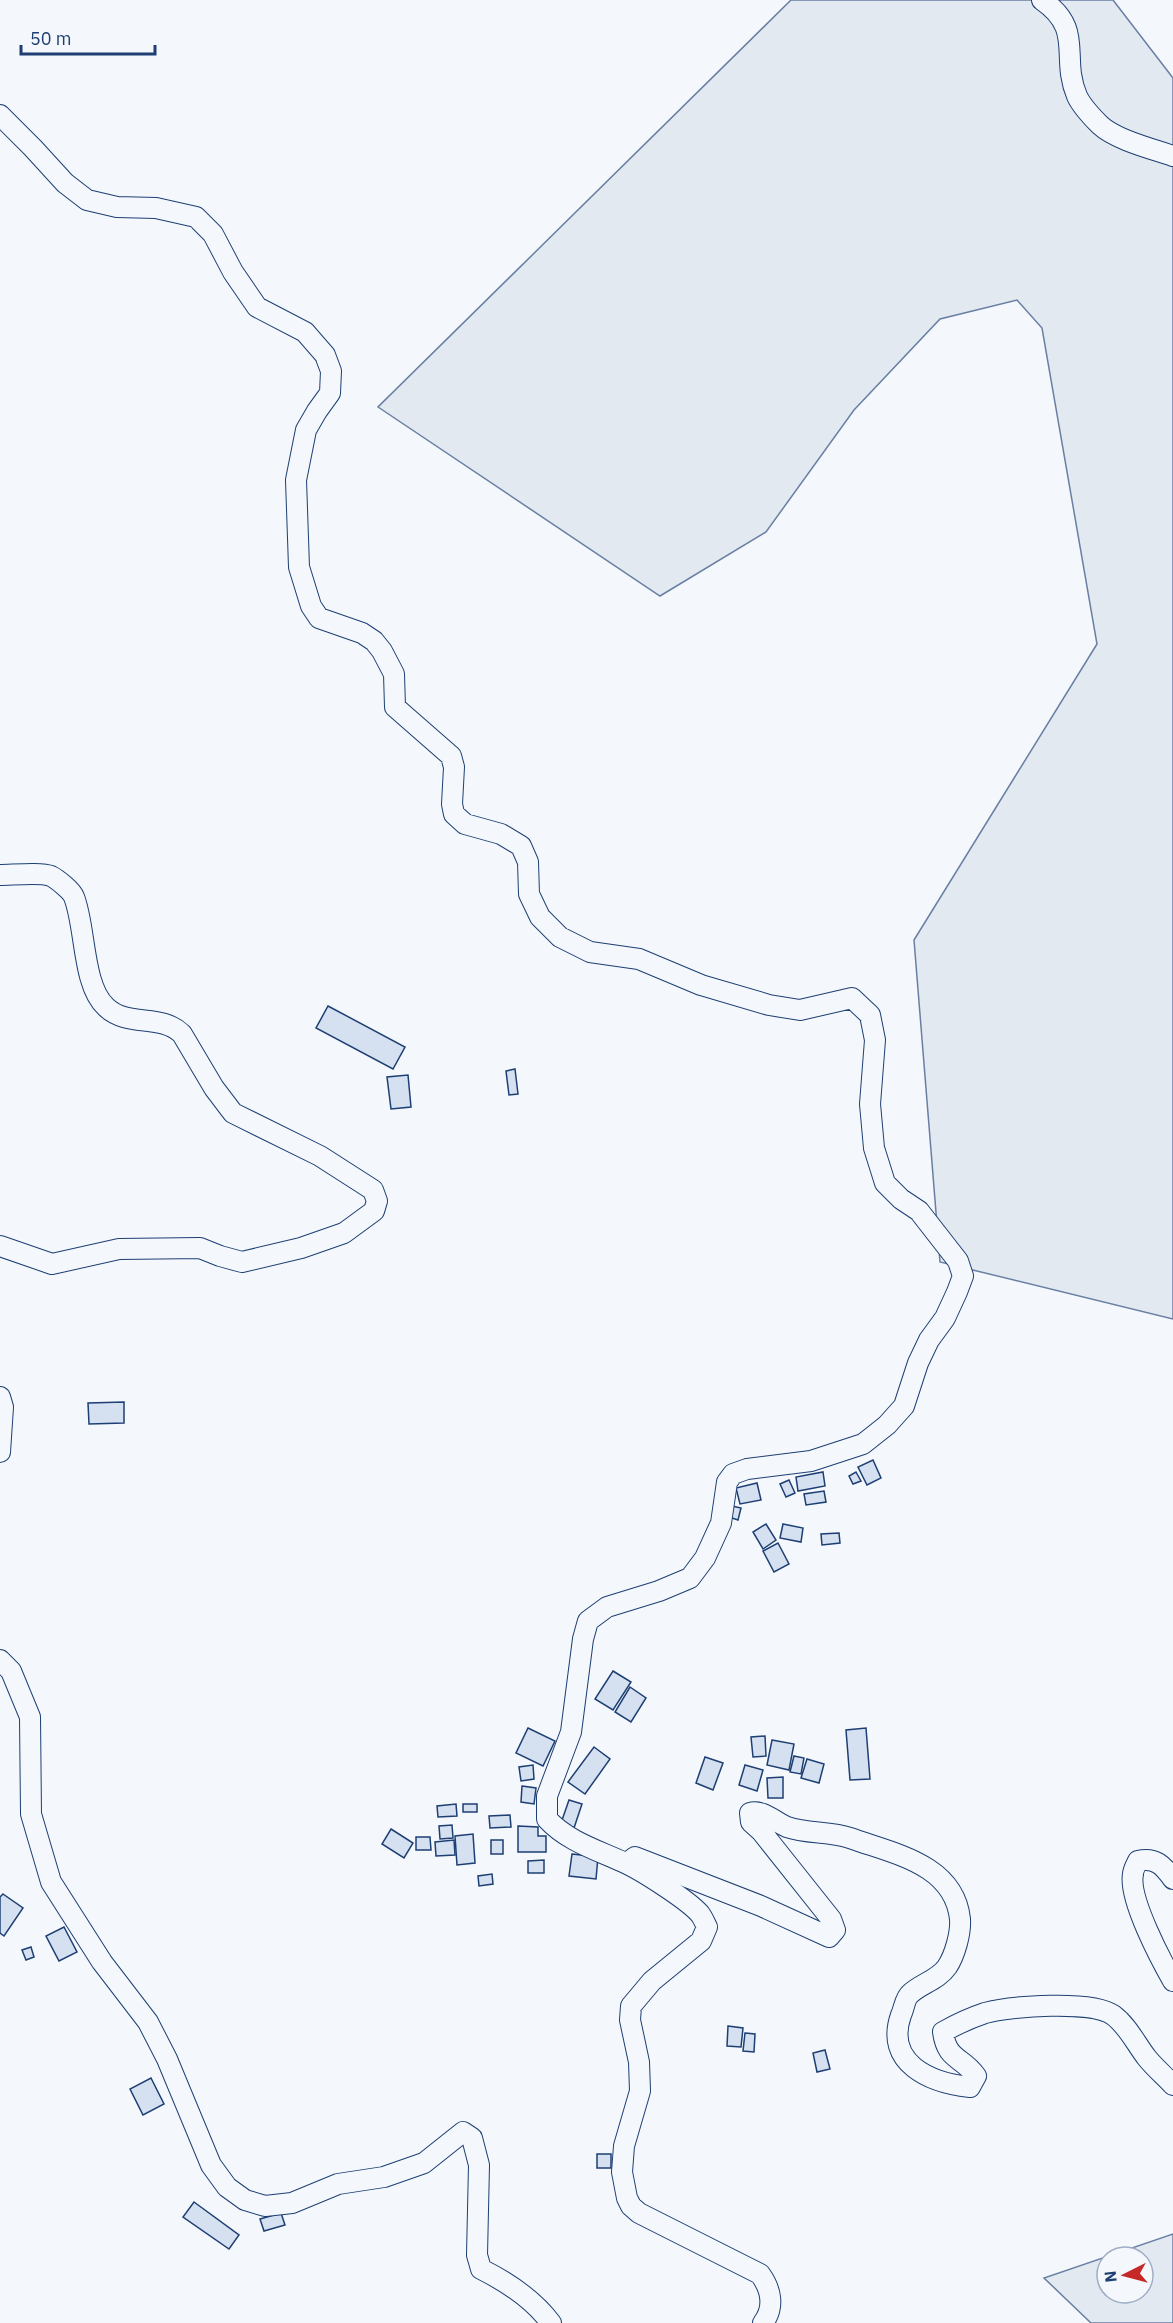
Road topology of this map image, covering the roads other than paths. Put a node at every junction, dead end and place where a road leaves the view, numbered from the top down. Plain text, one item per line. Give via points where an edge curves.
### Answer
1 (1042, 0) edge
2 (0, 115) edge
3 (1173, 156) edge
4 (0, 875) edge
5 (0, 1246) edge
6 (0, 1397) edge
7 (0, 1452) edge
8 (0, 1660) edge
9 (627, 1864) junction
10 (1173, 1879) edge
11 (1173, 1981) edge
12 (1173, 2085) edge
13 (550, 2323) edge
14 (763, 2323) edge

1 - 3 street via 1068,29 1078,97 1102,126 1136,144
2 - 9 street via 65,183 87,200 196,217 213,234 257,307 305,332 325,355 331,371 330,393 306,430 296,480 299,567 311,606 319,618 362,633 382,651 394,675 395,707 451,756 454,814 465,824 501,834 521,846 528,862 529,894 540,917 560,937 590,952 639,959 701,985 800,1010 852,998 870,1015 875,1040 870,1104 874,1148 885,1183 920,1211 958,1261 963,1276 945,1318 918,1363 904,1406 887,1425 863,1444 811,1461 734,1474 727,1482 721,1523 705,1558 690,1578 607,1607 588,1621 572,1731 547,1796 547,1819 567,1836
4 - 5 street via 50,875 74,896 93,987 107,1008 131,1020 176,1028 233,1113 320,1156 373,1190 377,1201 374,1211 344,1233 242,1262 200,1248 119,1249 52,1264
6 - 7 street
8 - 13 street via 11,1671 30,1717 31,1814 51,1882 102,1962 148,2022 211,2165 227,2187 245,2200 265,2206 292,2203 338,2184 384,2176 424,2163 463,2132 472,2138 478,2165 477,2256 481,2268 539,2307
9 - 12 street via 635,1857 829,1937 835,1930 831,1919 751,1822 750,1813 760,1812 788,1827 846,1837 918,1863 938,1875 956,1897 961,1927 946,1968 908,1995 897,2027 903,2057 916,2071 970,2087 976,2076 968,2064 954,2058 945,2045 943,2032 988,2012 1061,2005 1112,2013
9 - 14 street via 680,1898 700,1914 707,1927 701,1941 652,1981 631,2006 640,2091 624,2146 622,2172 627,2198 639,2213 760,2274 768,2284 771,2311
10 - 11 street via 1162,1864 1148,1859 1138,1861 1132,1875 1144,1921

